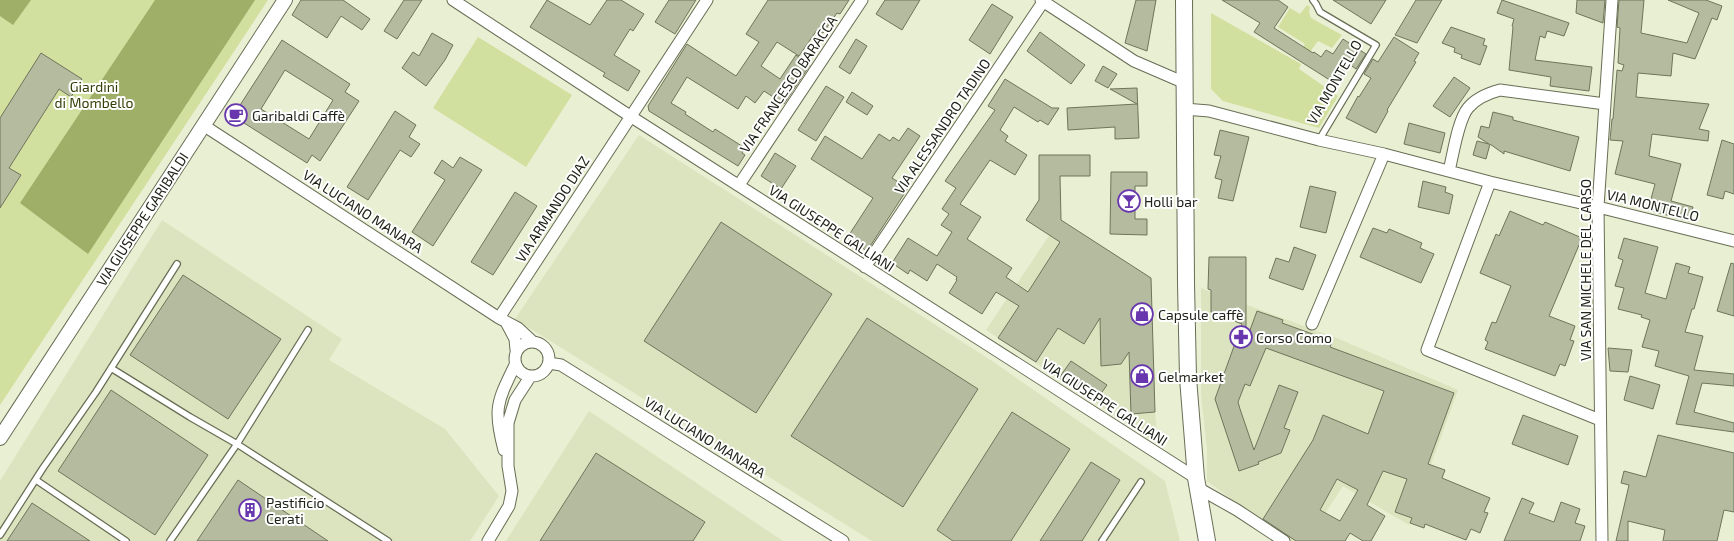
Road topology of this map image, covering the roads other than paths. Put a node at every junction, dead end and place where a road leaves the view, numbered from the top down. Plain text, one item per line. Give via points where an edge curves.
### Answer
1 (285, 0) edge
2 (454, 0) edge
3 (707, 0) edge
4 (862, 0) edge
5 (1184, 0) edge
6 (1313, 0) edge
7 (1612, 0) edge
8 (1042, 1) edge
9 (1185, 83) junction
10 (1605, 104) junction
11 (1184, 109) junction
12 (630, 116) junction
13 (203, 125) junction
14 (1319, 140) junction
15 (1384, 154) junction
16 (1449, 171) junction
17 (1490, 182) junction
18 (739, 185) junction
19 (1598, 207) junction
20 (1734, 241) edge
21 (176, 264) dead end
22 (865, 267) junction
23 (503, 320) junction
24 (1312, 324) dead end
25 (308, 330) dead end
26 (533, 342) junction
27 (516, 350) junction
28 (549, 363) junction
29 (515, 365) junction
30 (112, 368) junction
31 (530, 377) junction
32 (1600, 420) junction
33 (0, 438) edge
34 (237, 444) junction
35 (508, 466) junction
36 (36, 480) junction
37 (1141, 482) dead end
38 (1197, 483) junction
39 (0, 535) edge
40 (126, 541) edge
41 (170, 541) edge
42 (388, 541) edge
43 (488, 541) edge
44 (843, 541) edge
45 (1102, 541) edge
46 (1206, 541) edge
47 (1284, 541) edge
48 (1602, 541) edge

1 - 13 street, VIA GIUSEPPE GARIBALDI
2 - 12 street, VIA GIUSEPPE GALLIANI
3 - 12 street, VIA ARMANDO DIAZ
4 - 18 street, VIA FRANCESCO BARACCA
5 - 9 main road
6 - 14 lane, VIA MONTELLO via 1320,12 1376,45
7 - 10 street, VIA SAN MICHELE DEL CARSO
8 - 9 street via 1134,61
8 - 22 street, VIA ALESSANDRO TADINO
9 - 11 main road
10 - 16 street via 1500,90 1488,93 1468,108 1461,123
10 - 19 street, VIA SAN MICHELE DEL CARSO
11 - 14 street via 1209,111
11 - 38 main road via 1188,370
12 - 18 street, VIA GIUSEPPE GALLIANI
12 - 23 street, VIA ARMANDO DIAZ
13 - 23 street, VIA LUCIANO MANARA
13 - 33 street, VIA GIUSEPPE GARIBALDI
14 - 15 street
15 - 16 street, VIA MONTELLO
15 - 24 street
16 - 17 street, VIA MONTELLO
17 - 19 street, VIA MONTELLO
17 - 32 street via 1427,350
18 - 22 street, VIA GIUSEPPE GALLIANI
19 - 20 street, VIA MONTELLO
19 - 32 street, VIA SAN MICHELE DEL CARSO
21 - 30 lane
22 - 38 street, VIA GIUSEPPE GALLIANI
23 - 26 street, VIA LUCIANO MANARA via 518,328
23 - 27 street, VIA LUCIANO MANARA via 515,338
25 - 34 lane
26 - 27 street via 523,344
26 - 28 street via 546,349
27 - 29 street
28 - 31 street via 540,375
28 - 44 street, VIA LUCIANO MANARA via 561,365
29 - 31 street via 521,373
29 - 35 street via 500,395 496,414
30 - 34 lane
30 - 36 lane
31 - 35 street via 515,400 508,423
32 - 48 street, VIA SAN MICHELE DEL CARSO
34 - 41 lane
34 - 42 lane
35 - 43 street via 512,491 510,506
36 - 39 lane
36 - 40 lane
37 - 45 lane
38 - 46 main road
38 - 47 street, VIA GIUSEPPE GALLIANI

